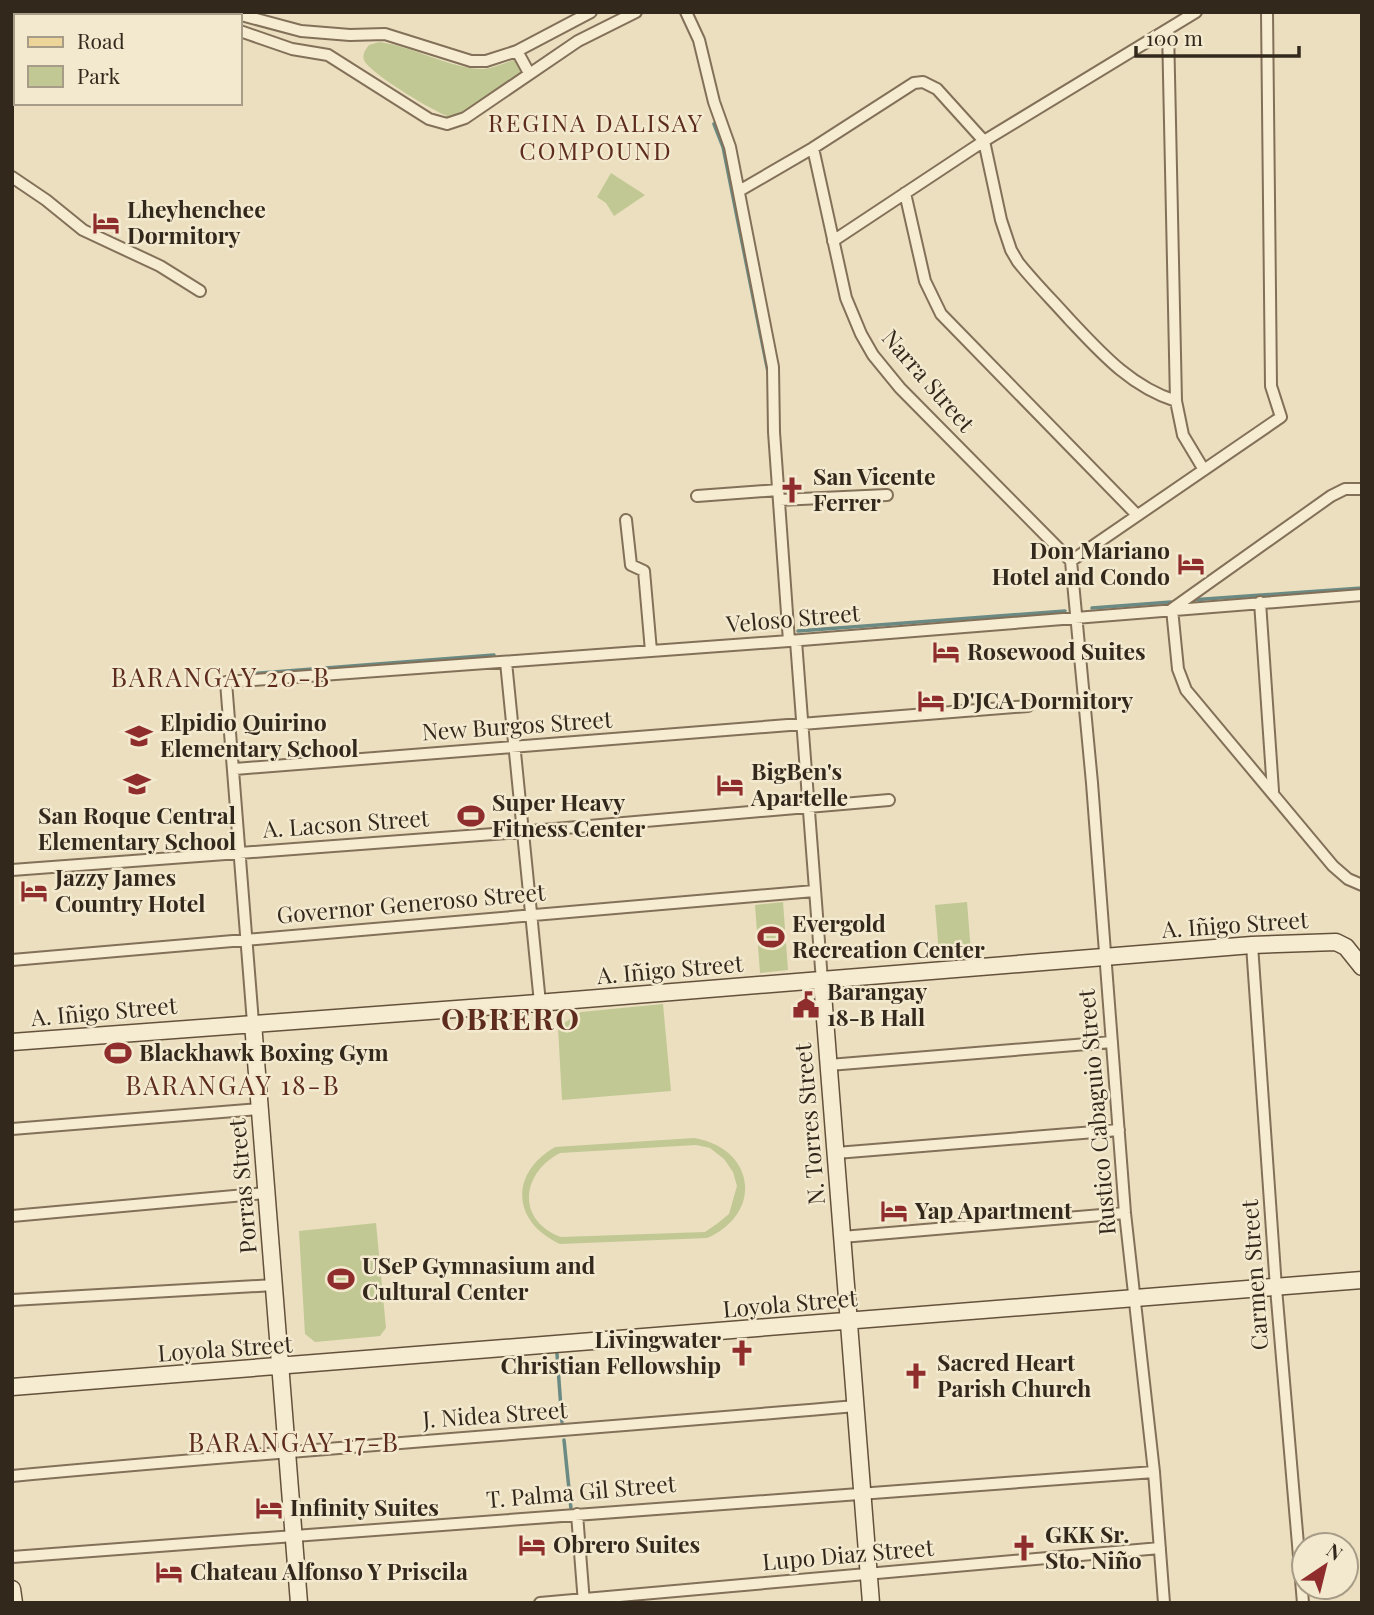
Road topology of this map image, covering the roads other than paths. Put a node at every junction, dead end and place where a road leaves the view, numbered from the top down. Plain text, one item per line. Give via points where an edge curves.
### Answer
1 (591, 12) edge
2 (636, 12) edge
3 (686, 12) edge
4 (1196, 12) edge
5 (1266, 12) edge
6 (242, 16) edge
7 (1168, 29) junction
8 (242, 32) edge
9 (517, 51) junction
10 (529, 73) junction
11 (984, 141) junction
12 (813, 148) junction
13 (12, 177) edge
14 (739, 191) junction
15 (905, 193) junction
16 (833, 241) junction
17 (200, 291) dead end
18 (1176, 401) junction
19 (1204, 470) junction
20 (1362, 489) edge
21 (779, 495) junction
22 (887, 495) dead end
23 (697, 496) dead end
24 (1138, 515) junction
25 (626, 520) dead end
26 (1071, 561) junction
27 (1362, 595) edge
28 (1260, 602) junction
29 (1172, 609) junction
30 (1075, 617) junction
31 (793, 641) junction
32 (651, 651) junction
33 (506, 662) junction
34 (226, 682) joint
35 (1028, 706) dead end
36 (802, 725) junction
37 (514, 747) junction
38 (235, 769) junction
39 (1273, 791) junction
40 (889, 800) dead end
41 (808, 807) junction
42 (522, 831) junction
43 (239, 853) junction
44 (12, 870) edge
45 (1362, 885) edge
46 (814, 891) junction
47 (531, 916) junction
48 (245, 939) junction
49 (1252, 945) junction
50 (1106, 956) junction
51 (12, 960) edge
52 (1362, 967) edge
53 (821, 981) junction
54 (540, 1003) junction
55 (253, 1023) junction
56 (12, 1042) edge
57 (1112, 1042) junction
58 (829, 1065) junction
59 (260, 1109) junction
60 (12, 1129) edge
61 (1119, 1130) junction
62 (836, 1153) junction
63 (267, 1193) junction
64 (1125, 1213) junction
65 (12, 1216) edge
66 (842, 1237) junction
67 (1362, 1280) edge
68 (274, 1285) junction
69 (1276, 1288) junction
70 (12, 1300) edge
71 (1135, 1300) junction
72 (849, 1322) junction
73 (280, 1367) junction
74 (12, 1387) edge
75 (856, 1406) junction
76 (286, 1451) junction
77 (1154, 1472) junction
78 (12, 1476) edge
79 (861, 1492) junction
80 (577, 1514) junction
81 (294, 1537) junction
82 (1160, 1548) junction
83 (12, 1557) edge
84 (869, 1574) junction
85 (12, 1589) edge
86 (584, 1601) edge
87 (14, 1603) edge
88 (299, 1603) edge
89 (540, 1603) edge
90 (871, 1603) edge
91 (1164, 1603) edge
92 (1303, 1603) edge

1 - 9 street
2 - 10 street via 578,41
3 - 14 street, N. Torres Street via 699,40
4 - 7 street
5 - 19 street via 1271,386 1281,417
6 - 9 street via 314,33 385,34 471,61
7 - 11 street
7 - 18 street
8 - 10 street via 328,55 439,123 465,118
9 - 10 street
11 - 12 street via 942,94 923,82 914,83
11 - 15 street
11 - 18 street via 1003,227 1018,262 1111,362 1138,383
12 - 14 street
12 - 16 street, Narra Street
13 - 17 street via 83,230 160,266
14 - 21 street, N. Torres Street via 774,379
15 - 16 street
15 - 24 street via 925,281 941,314
16 - 26 street, Narra Street via 852,317 883,369
18 - 19 street via 1183,435
19 - 24 street
20 - 29 street via 1345,489 1331,496
21 - 22 street
21 - 23 street
21 - 31 street, N. Torres Street
24 - 26 street
25 - 32 street via 631,565 643,571
26 - 30 street, Rustico Cabaguio Street
27 - 28 street, Veloso Street
28 - 29 street, Veloso Street
28 - 39 street
29 - 30 street, Veloso Street
29 - 39 street via 1178,669 1186,690
30 - 31 street, Veloso Street
30 - 50 street, Rustico Cabaguio Street
31 - 32 street, Veloso Street
31 - 36 street, N. Torres Street
32 - 33 street, Veloso Street
33 - 34 street, Veloso Street
33 - 37 street
34 - 38 street, Porras Street
35 - 36 street, New Burgos Street
36 - 37 street, New Burgos Street
36 - 41 street, N. Torres Street
37 - 38 street, New Burgos Street
37 - 42 street
38 - 43 street, Porras Street
39 - 45 street via 1333,866
40 - 41 street, A. Lacson Street
41 - 42 street, A. Lacson Street
41 - 46 street, N. Torres Street
42 - 43 street, A. Lacson Street
42 - 47 street
43 - 44 street, A. Lacson Street
43 - 48 street, Porras Street
46 - 47 street, Governor Generoso Street
46 - 53 street, N. Torres Street
47 - 48 street, Governor Generoso Street
47 - 54 street
48 - 51 street, Governor Generoso Street
48 - 55 street, Porras Street
49 - 50 street, A. Iñigo Street
49 - 52 street, A. Iñigo Street via 1336,943 1349,950
49 - 69 street, Carmen Street
50 - 53 street, A. Iñigo Street
50 - 57 street, Rustico Cabaguio Street
53 - 54 street, A. Iñigo Street
53 - 58 street, N. Torres Street
54 - 55 street, A. Iñigo Street
55 - 56 street, A. Iñigo Street
55 - 59 street, Porras Street
57 - 58 street
57 - 61 street, Rustico Cabaguio Street
58 - 62 street, N. Torres Street
59 - 60 street
59 - 63 street, Porras Street
61 - 62 street
61 - 64 street, Rustico Cabaguio Street
62 - 66 street, N. Torres Street
63 - 65 street
63 - 68 street, Porras Street
64 - 66 street
64 - 71 street, Rustico Cabaguio Street
66 - 72 street, N. Torres Street
67 - 69 street, Loyola Street
68 - 70 street
68 - 73 street, Porras Street
69 - 71 street, Loyola Street
69 - 92 street, Carmen Street
71 - 72 street, Loyola Street
71 - 77 street, Rustico Cabaguio Street
72 - 73 street, Loyola Street
72 - 75 street, N. Torres Street
73 - 74 street, Loyola Street
73 - 76 street, Porras Street
75 - 76 street, J. Nidea Street
75 - 79 street, N. Torres Street
76 - 78 street, J. Nidea Street
76 - 81 street, Porras Street
77 - 79 street, T. Palma Gil Street
77 - 82 street, Rustico Cabaguio Street
79 - 80 street, T. Palma Gil Street
79 - 84 street, N. Torres Street
80 - 81 street, T. Palma Gil Street
80 - 86 street
81 - 83 street, T. Palma Gil Street
81 - 88 street, Porras Street
82 - 84 street, Lupo Diaz Street
82 - 91 street, Rustico Cabaguio Street
84 - 86 street, Lupo Diaz Street
84 - 90 street, N. Torres Street
85 - 87 street
86 - 89 street, Lupo Diaz Street

